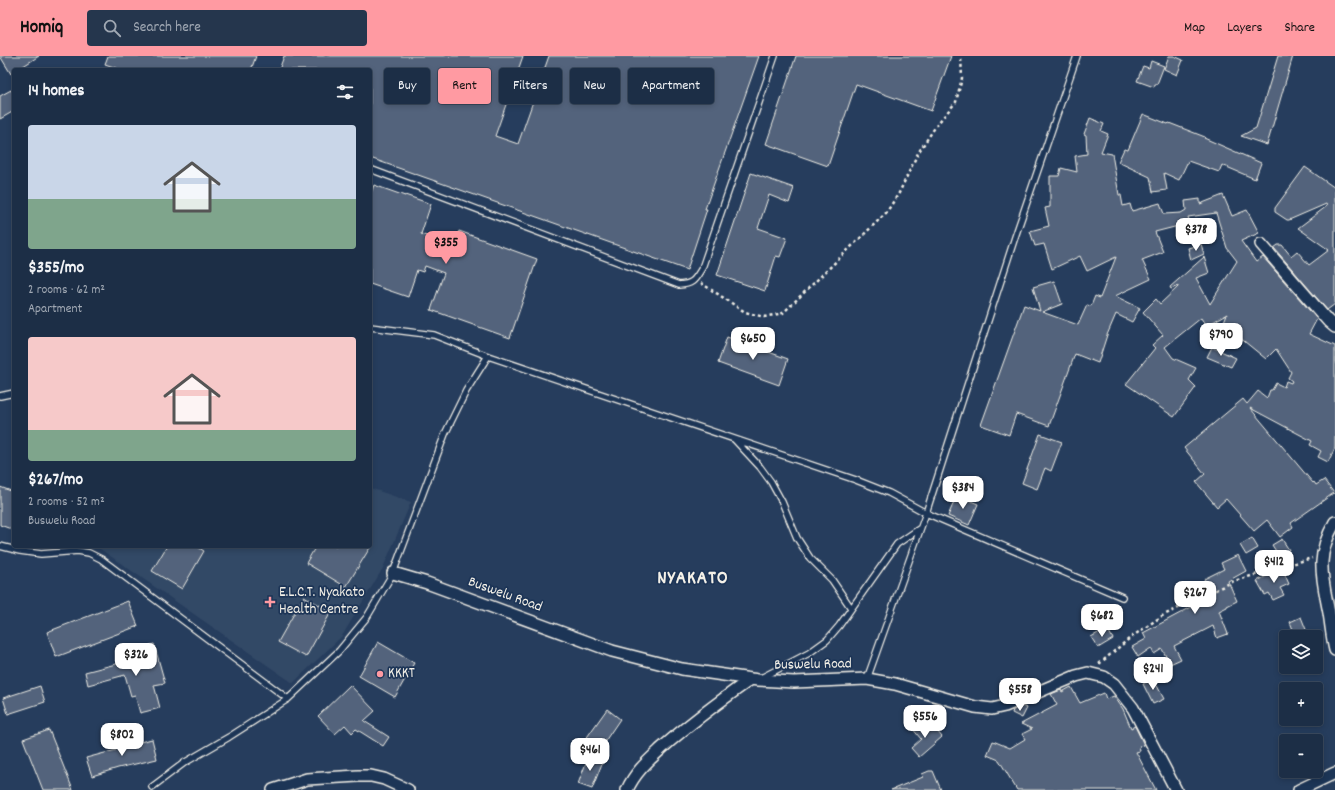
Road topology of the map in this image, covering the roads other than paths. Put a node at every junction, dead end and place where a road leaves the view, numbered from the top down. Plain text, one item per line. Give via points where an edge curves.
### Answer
1 (775, 56) edge
2 (1077, 56) edge
3 (372, 169) edge
4 (1261, 244) dead end
5 (372, 327) edge
6 (1335, 328) edge
7 (488, 356) junction
8 (12, 393) edge
9 (0, 396) edge
10 (733, 438) junction
11 (926, 513) junction
12 (1335, 522) edge
13 (919, 529) junction
14 (0, 546) edge
15 (392, 573) junction
16 (1122, 597) dead end
17 (852, 608) junction
18 (1334, 631) edge
19 (1335, 650) edge
20 (754, 679) junction
21 (867, 679) junction
22 (288, 699) junction
23 (1335, 773) edge
24 (152, 787) dead end
25 (273, 790) edge
26 (408, 790) edge
27 (627, 790) edge
28 (1176, 790) edge
29 (1299, 790) edge

1 - 3 lane via 702,268 688,284 680,285
2 - 11 lane
4 - 6 street
5 - 7 lane via 434,335
7 - 10 lane
7 - 15 lane via 466,391 445,434
8 - 9 lane
10 - 11 lane via 856,480
10 - 17 lane via 771,482 797,538 810,558 832,580
11 - 13 lane
11 - 16 lane
12 - 18 street via 1327,536 1322,555 1322,574
13 - 17 lane via 897,544
13 - 21 lane
14 - 22 lane via 20,552 41,554 78,551 101,559
15 - 20 street, Buswelu Road via 427,583 612,651 682,669
15 - 22 lane via 367,617 344,645
17 - 20 lane via 828,640 809,653
18 - 19 street
20 - 21 street, Buswelu Road via 794,682
20 - 27 street via 677,735 638,770
21 - 28 street, Buswelu Road via 992,709 1076,676 1088,673 1104,678 1114,684 1133,708
22 - 24 lane via 184,763
23 - 29 street
25 - 26 street via 306,779 371,776

